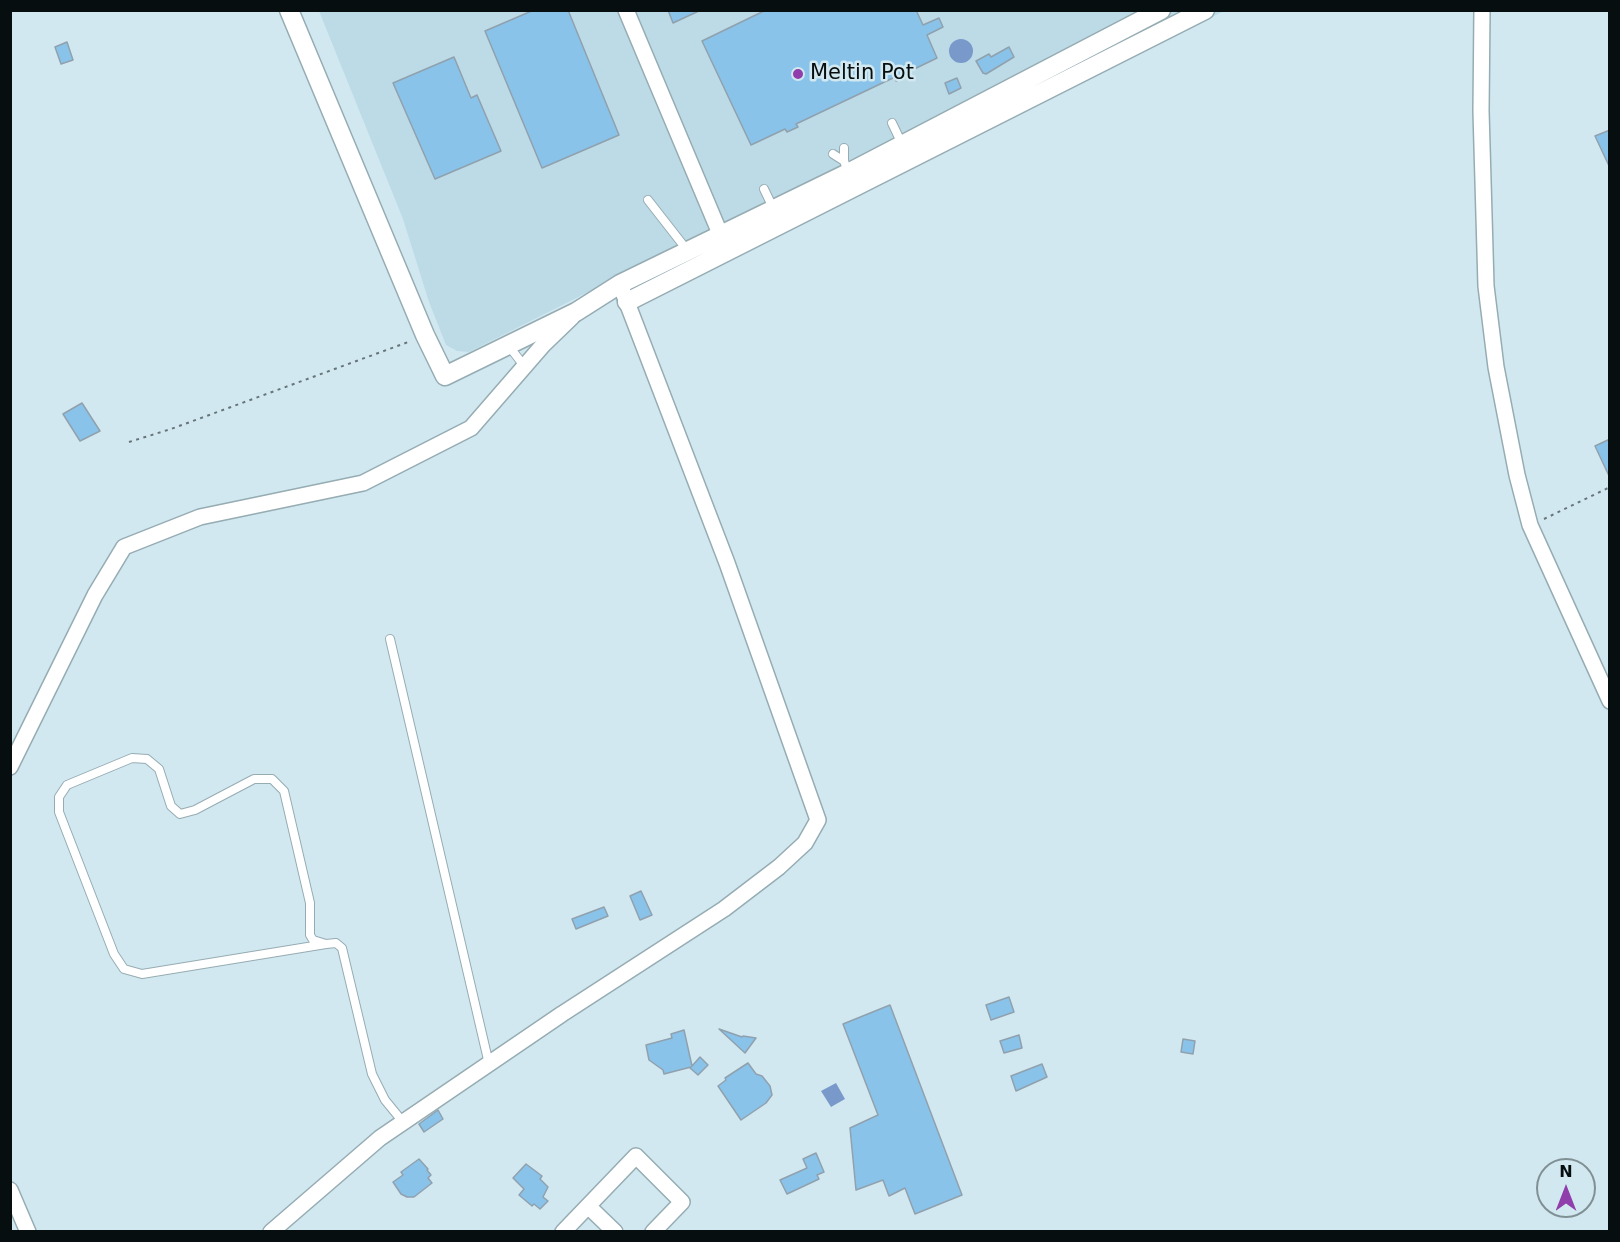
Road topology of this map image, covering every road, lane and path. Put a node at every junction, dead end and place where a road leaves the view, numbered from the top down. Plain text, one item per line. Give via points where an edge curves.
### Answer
1 (289, 10) edge
2 (626, 10) edge
3 (1205, 10) edge
4 (1482, 10) edge
5 (1155, 12) edge
6 (1162, 32) junction
7 (892, 123) dead end
8 (844, 148) dead end
9 (906, 152) junction
10 (833, 154) dead end
11 (849, 174) junction
12 (764, 189) dead end
13 (648, 200) dead end
14 (778, 216) junction
15 (719, 234) junction
16 (687, 251) junction
17 (729, 251) junction
18 (697, 267) junction
19 (620, 284) junction
20 (627, 302) junction
21 (576, 312) junction
22 (425, 335) junction
23 (508, 345) junction
24 (525, 367) junction
25 (129, 442) dead end
26 (1610, 487) edge
27 (1530, 525) junction
28 (390, 639) dead end
29 (1610, 701) edge
30 (10, 767) edge
31 (326, 944) junction
32 (489, 1064) junction
33 (403, 1122) junction
34 (10, 1190) edge
35 (588, 1206) junction
36 (28, 1232) edge
37 (271, 1232) edge
38 (563, 1232) edge
39 (615, 1232) edge
40 (653, 1232) edge

1 - 22 street
2 - 15 street
3 - 6 street
4 - 27 street via 1486,286 1496,367
5 - 6 lane
5 - 9 street
6 - 9 street
7 - 9 lane
8 - 11 lane
9 - 11 street
10 - 11 lane
11 - 14 street
12 - 14 lane
13 - 16 lane
14 - 15 street
14 - 17 street
15 - 16 street
15 - 17 street
16 - 18 lane
16 - 19 street
17 - 18 street
18 - 20 street
19 - 20 street
19 - 21 street
20 - 32 street via 727,563 818,820 805,843 724,909
21 - 23 street
21 - 24 street
22 - 23 street via 445,376
22 - 25 path
23 - 24 lane
24 - 30 street via 471,428 363,483 200,517 124,547 95,595
26 - 27 path
27 - 29 street
28 - 32 lane
31 - 31 lane via 142,974 124,969 114,954 59,812 59,797 67,785 132,758 147,759 159,769 171,806 180,814 254,779 272,779 284,791 310,903 310,935
31 - 33 lane via 336,943 342,948 372,1074 385,1100
32 - 33 street
33 - 37 street
34 - 36 street
35 - 38 street
35 - 39 street
35 - 40 street via 636,1156 682,1202

